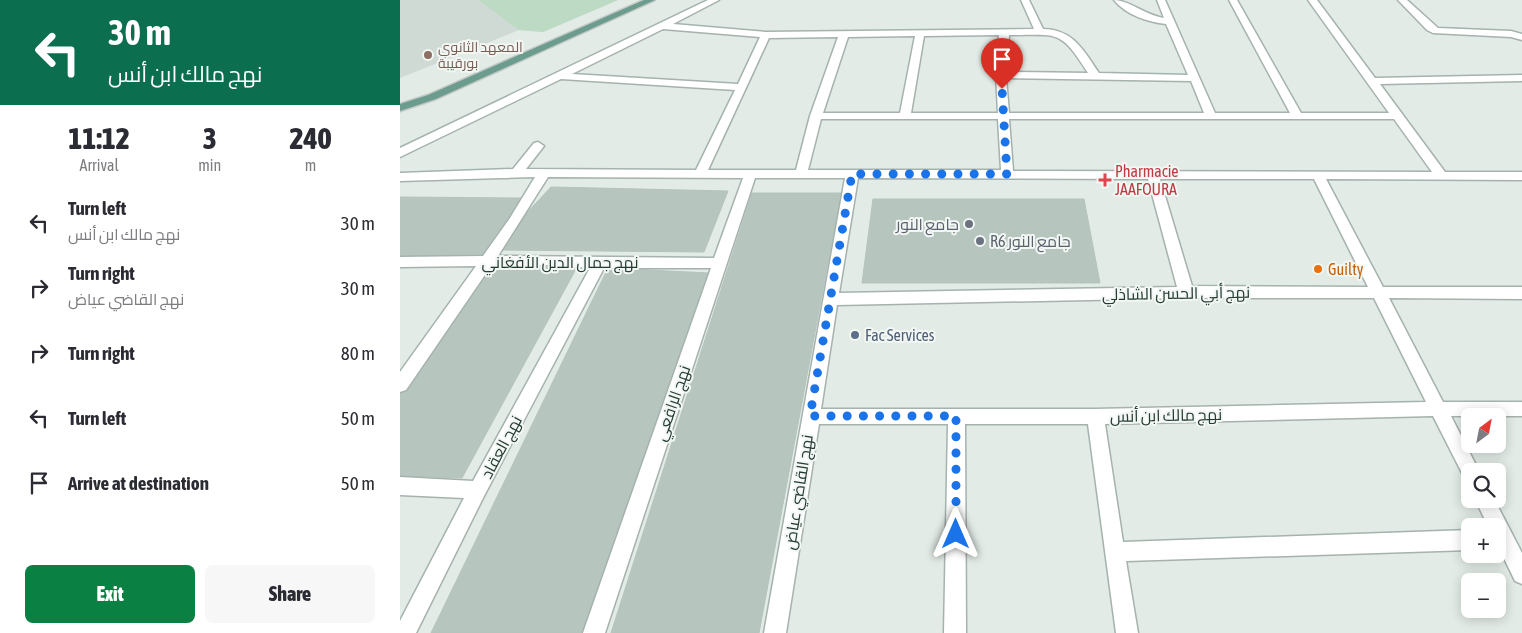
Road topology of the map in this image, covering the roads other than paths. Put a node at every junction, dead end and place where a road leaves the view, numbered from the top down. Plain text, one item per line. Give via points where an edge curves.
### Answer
1 (651, 0) edge
2 (715, 0) edge
3 (1025, 0) edge
4 (1118, 0) edge
5 (1161, 0) edge
6 (1233, 0) edge
7 (1312, 0) edge
8 (1402, 0) edge
9 (1170, 21) junction
10 (661, 26) junction
11 (1040, 32) junction
12 (1004, 33) junction
13 (844, 34) junction
14 (920, 34) junction
15 (766, 35) junction
16 (1522, 36) edge
17 (1001, 75) junction
18 (559, 76) junction
19 (1096, 77) junction
20 (1195, 78) junction
21 (1522, 78) edge
22 (1371, 80) junction
23 (742, 87) junction
24 (432, 97) junction
25 (400, 108) edge
26 (400, 114) edge
27 (816, 116) junction
28 (905, 116) junction
29 (1004, 116) junction
30 (1211, 116) junction
31 (1297, 116) junction
32 (1398, 116) junction
33 (538, 146) dead end
34 (400, 153) edge
35 (517, 173) junction
36 (544, 174) junction
37 (700, 174) junction
38 (750, 174) junction
39 (801, 174) junction
40 (852, 174) junction
41 (1007, 174) junction
42 (1153, 175) junction
43 (1318, 175) junction
44 (1442, 176) junction
45 (1522, 176) edge
46 (400, 177) edge
47 (400, 262) edge
48 (487, 262) junction
49 (600, 263) junction
50 (720, 264) junction
51 (1186, 292) junction
52 (1379, 293) junction
53 (1522, 293) edge
54 (830, 299) junction
55 (400, 385) edge
56 (1438, 409) junction
57 (1522, 409) edge
58 (810, 416) junction
59 (956, 416) junction
60 (1095, 417) junction
61 (1466, 463) edge
62 (400, 486) edge
63 (478, 490) junction
64 (1461, 540) edge
65 (1506, 547) edge
66 (1115, 552) junction
67 (1522, 574) edge
68 (405, 633) edge
69 (594, 633) edge
70 (775, 633) edge
71 (956, 633) edge
72 (1127, 633) edge

1 - 24 main road
2 - 10 street
3 - 11 street
4 - 9 street via 1125,7 1161,21
5 - 9 street
6 - 31 street
7 - 22 street
8 - 16 street via 1436,31
9 - 20 street
10 - 15 street
10 - 18 street
11 - 12 street
11 - 19 street via 1054,32 1067,37
12 - 14 street
12 - 17 street
13 - 14 street
13 - 15 street
13 - 27 street
14 - 28 street
15 - 23 street
17 - 19 street
17 - 29 street
18 - 23 street
18 - 34 street
19 - 20 street
20 - 30 street
21 - 22 street
22 - 32 street
23 - 37 street
24 - 25 main road
24 - 26 main road
27 - 28 street
27 - 39 street
28 - 29 street
29 - 30 street
29 - 41 street
30 - 31 street
31 - 32 street
32 - 44 street
33 - 35 street
35 - 36 street
35 - 46 street
36 - 37 street
36 - 48 street
37 - 38 street
38 - 39 street
38 - 50 street, نهج الرافعي
39 - 40 street
40 - 41 street
40 - 54 street, نهج القاضي عياض
41 - 42 street
42 - 43 street
42 - 51 street
43 - 44 street
43 - 52 street
44 - 45 street
47 - 48 street, نهج جمال الدين الأفغاني
48 - 49 street, نهج جمال الدين الأفغاني via 550,260
48 - 55 street
49 - 50 street, نهج جمال الدين الأفغاني
49 - 63 street, نهج العقاد
50 - 69 street, نهج الرافعي
51 - 52 street, نهج أبي الحسن الشاذلي
51 - 54 street, نهج أبي الحسن الشاذلي
52 - 53 street, نهج أبي الحسن الشاذلي
52 - 56 street
54 - 58 street, نهج القاضي عياض
56 - 57 street, نهج مالك ابن أنس
56 - 60 street, نهج مالك ابن أنس
56 - 61 street
58 - 59 street, نهج مالك ابن أنس
58 - 70 street, نهج القاضي عياض
59 - 60 street, نهج مالك ابن أنس
59 - 71 street
60 - 66 street
62 - 63 street
63 - 68 street, نهج العقاد
64 - 66 street
65 - 67 street
66 - 72 street

